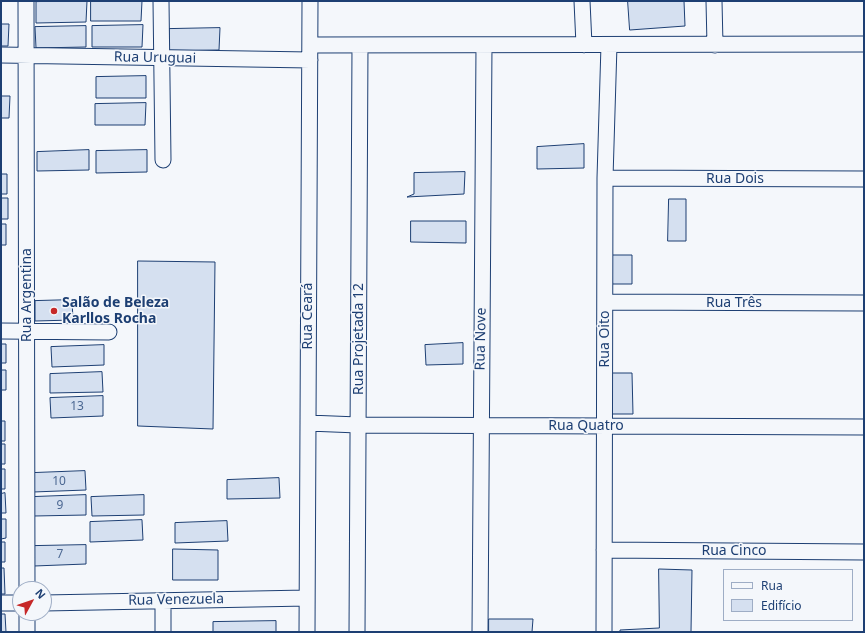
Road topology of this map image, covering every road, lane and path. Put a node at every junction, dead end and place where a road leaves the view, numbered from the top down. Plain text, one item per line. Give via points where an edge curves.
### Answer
1 (26, 1) edge
2 (161, 1) edge
3 (310, 1) edge
4 (582, 1) edge
5 (714, 1) edge
6 (864, 44) edge
7 (360, 45) junction
8 (484, 45) junction
9 (584, 45) junction
10 (609, 45) junction
11 (715, 45) junction
12 (310, 52) junction
13 (1, 55) edge
14 (26, 55) junction
15 (162, 58) junction
16 (163, 160) dead end
17 (605, 178) junction
18 (864, 179) edge
19 (605, 302) junction
20 (864, 303) edge
21 (1, 331) edge
22 (27, 331) junction
23 (109, 332) dead end
24 (308, 423) junction
25 (358, 425) junction
26 (480, 426) junction
27 (604, 426) junction
28 (864, 427) edge
29 (604, 550) junction
30 (864, 552) edge
31 (27, 581) edge
32 (307, 598) junction
33 (163, 601) junction
34 (1, 603) edge
35 (12, 603) edge
36 (52, 603) edge
37 (27, 621) edge
38 (27, 632) edge
39 (163, 632) edge
40 (307, 632) edge
41 (357, 632) edge
42 (480, 632) edge
43 (604, 632) edge

1 - 14 street, Rua Argentina
2 - 15 street
3 - 12 street, Rua Ceará
4 - 9 street
5 - 11 street
6 - 11 street, Rua Uruguai
7 - 8 street, Rua Uruguai
7 - 12 street, Rua Uruguai
7 - 25 street, Rua Projetada 12
8 - 9 street, Rua Uruguai
8 - 26 street, Rua Nove
9 - 10 street, Rua Uruguai
10 - 11 street, Rua Uruguai
10 - 17 street, Rua Oito
12 - 15 street, Rua Uruguai
12 - 24 street, Rua Ceará
13 - 14 street, Rua Uruguai
14 - 15 street, Rua Uruguai
14 - 22 street, Rua Argentina
15 - 16 street
17 - 18 street, Rua Dois
17 - 19 street, Rua Oito
19 - 20 street, Rua Três
19 - 27 street, Rua Oito
21 - 22 street
22 - 23 street
22 - 31 street, Rua Argentina
24 - 25 street, Rua Quatro
24 - 32 street, Rua Ceará
25 - 26 street, Rua Quatro
25 - 41 street, Rua Projetada 12
26 - 27 street, Rua Quatro
26 - 42 street, Rua Nove
27 - 28 street, Rua Quatro
27 - 29 street, Rua Oito
29 - 30 street, Rua Cinco
29 - 43 street, Rua Oito
32 - 33 street, Rua Venezuela
32 - 40 street, Rua Ceará
33 - 36 street, Rua Venezuela
33 - 39 street
34 - 35 street
37 - 38 street

